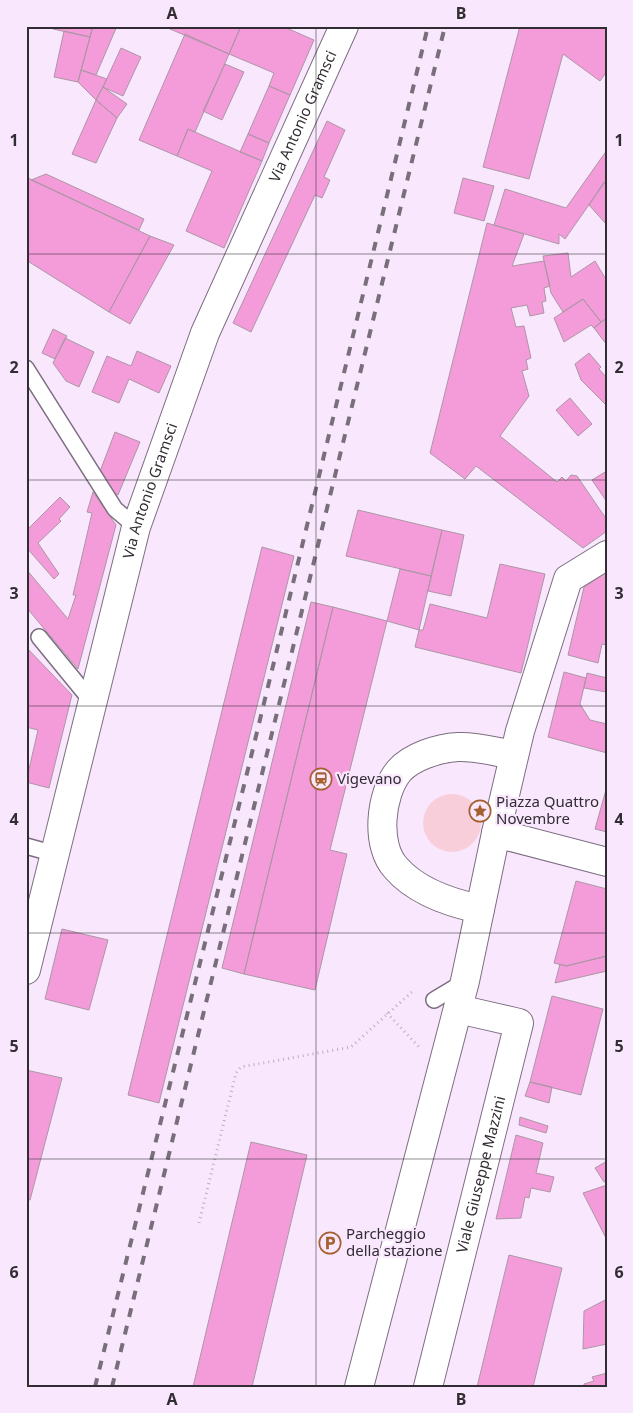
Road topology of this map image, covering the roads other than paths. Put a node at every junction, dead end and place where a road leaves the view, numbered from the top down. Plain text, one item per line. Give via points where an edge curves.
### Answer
1 (335, 29) edge
2 (26, 368) edge
3 (136, 527) junction
4 (607, 555) edge
5 (39, 637) dead end
6 (93, 703) junction
7 (514, 755) junction
8 (496, 833) junction
9 (26, 846) edge
10 (55, 854) junction
11 (607, 862) edge
12 (480, 910) junction
13 (26, 970) edge
14 (446, 1004) junction
15 (359, 1387) edge
16 (428, 1387) edge

1 - 3 street, Via Antonio Gramsci via 205,333
2 - 3 lane via 115,509
3 - 6 street, Via Antonio Gramsci
4 - 7 street via 568,579
5 - 6 lane
6 - 10 street, Via Antonio Gramsci
7 - 8 street
7 - 12 street via 458,747 420,756 399,771 389,788 383,810 382,832 394,867 433,894
8 - 11 street
8 - 12 street
9 - 10 lane
10 - 13 street, Via Antonio Gramsci
12 - 14 street via 465,981
14 - 15 street
14 - 16 street, Viale Giuseppe Mazzini via 519,1023

